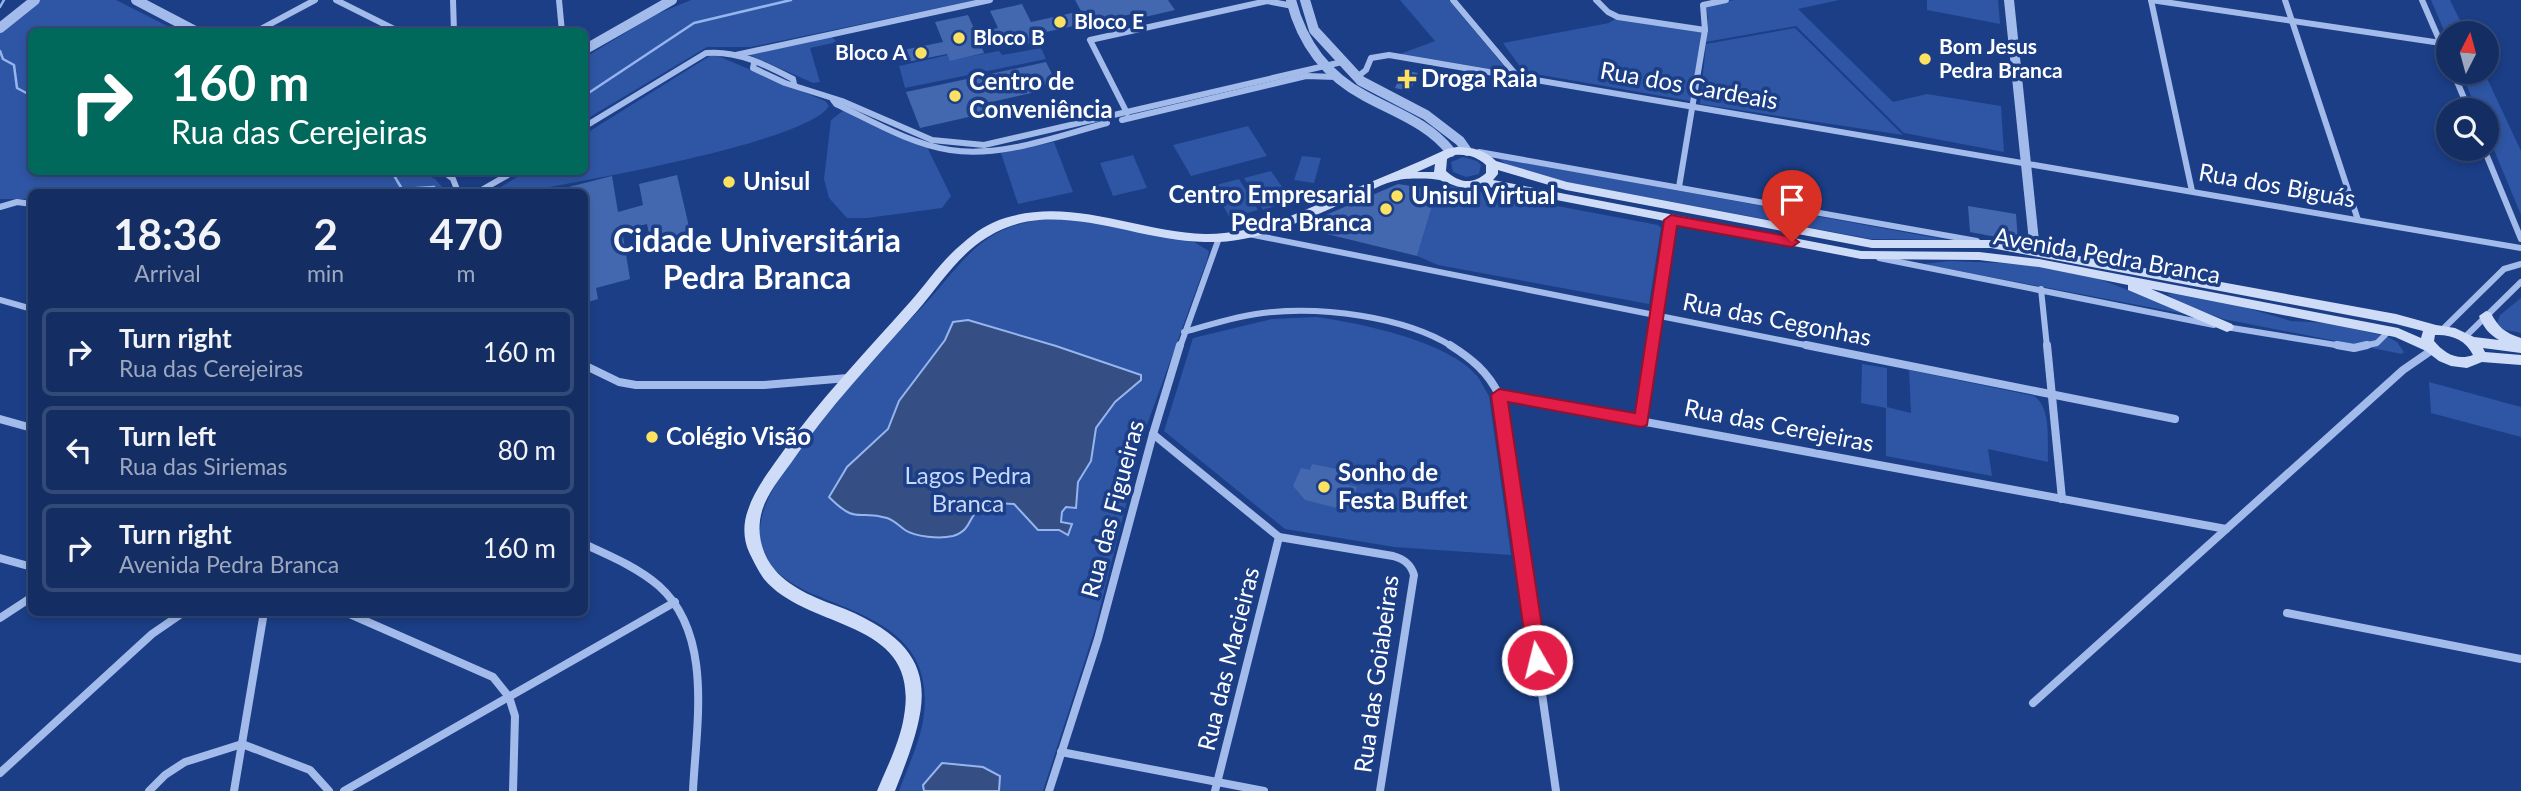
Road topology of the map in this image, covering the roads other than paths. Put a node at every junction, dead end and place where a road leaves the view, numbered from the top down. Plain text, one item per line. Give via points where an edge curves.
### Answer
1 (35, 0) edge
2 (136, 0) edge
3 (315, 0) edge
4 (336, 0) edge
5 (453, 0) edge
6 (559, 0) edge
7 (990, 0) edge
8 (1305, 0) edge
9 (1453, 0) edge
10 (1595, 0) edge
11 (1726, 0) edge
12 (2009, 0) edge
13 (2151, 0) edge
14 (2285, 0) edge
15 (2422, 0) edge
16 (669, 1) edge
17 (1292, 3) edge
18 (2292, 21) junction
19 (0, 28) edge
20 (189, 28) edge
21 (262, 28) edge
22 (392, 28) edge
23 (454, 28) edge
24 (562, 28) edge
25 (1705, 30) junction
26 (2436, 32) edge
27 (2436, 42) edge
28 (588, 48) edge
29 (736, 55) junction
30 (1342, 62) junction
31 (1327, 65) junction
32 (1518, 76) junction
33 (1357, 77) junction
34 (1341, 78) junction
35 (832, 99) junction
36 (1691, 106) junction
37 (1127, 113) junction
38 (588, 126) edge
39 (1471, 151) junction
40 (1446, 155) junction
41 (2489, 161) edge
42 (2026, 163) junction
43 (1492, 164) junction
44 (447, 175) edge
45 (508, 175) edge
46 (1396, 176) junction
47 (1443, 176) junction
48 (1483, 182) junction
49 (1679, 187) junction
50 (457, 189) edge
51 (483, 189) edge
52 (2192, 191) junction
53 (28, 203) edge
54 (0, 207) edge
55 (1671, 220) junction
56 (2358, 220) junction
57 (1248, 234) junction
58 (1219, 238) junction
59 (2521, 239) edge
60 (1991, 244) junction
61 (2521, 248) edge
62 (2035, 250) junction
63 (1861, 255) junction
64 (2521, 264) edge
65 (2106, 276) junction
66 (2521, 282) edge
67 (2041, 289) junction
68 (0, 300) edge
69 (28, 308) edge
70 (1657, 316) junction
71 (2486, 316) junction
72 (2227, 327) junction
73 (2439, 330) junction
74 (2389, 331) junction
75 (1184, 332) junction
76 (2468, 339) junction
77 (2521, 345) edge
78 (2431, 349) junction
79 (2480, 357) junction
80 (2521, 360) edge
81 (588, 367) edge
82 (849, 378) junction
83 (2052, 394) junction
84 (1499, 395) junction
85 (0, 419) edge
86 (2175, 419) dead end
87 (1642, 421) junction
88 (28, 427) edge
89 (1153, 434) junction
90 (2062, 499) junction
91 (2226, 529) junction
92 (1279, 537) junction
93 (588, 546) edge
94 (0, 558) edge
95 (28, 566) edge
96 (28, 600) edge
97 (675, 602) junction
98 (2287, 613) dead end
99 (178, 616) edge
100 (263, 616) edge
101 (354, 616) edge
102 (0, 618) edge
103 (2521, 659) edge
104 (509, 696) junction
105 (2033, 703) dead end
106 (242, 744) junction
107 (1061, 752) junction
108 (0, 773) edge
109 (1216, 787) edge
110 (149, 791) edge
111 (234, 791) edge
112 (329, 791) edge
113 (344, 791) edge
114 (513, 791) edge
115 (693, 791) edge
116 (886, 791) edge
117 (1049, 791) edge
118 (1264, 791) edge
119 (1380, 791) edge
120 (1556, 791) edge

1 - 19 street
2 - 20 street
3 - 21 street
4 - 22 street
5 - 23 street
6 - 24 street
7 - 29 street
8 - 30 street via 1314,30
9 - 32 street
10 - 25 street via 1618,17
11 - 25 street via 1703,5
12 - 42 street
13 - 18 street
13 - 52 street
14 - 18 street
15 - 26 street
16 - 28 street
17 - 31 street via 1299,29
17 - 37 street via 1267,1 1090,40
18 - 27 street
18 - 56 street
25 - 36 street
29 - 35 street via 785,83
29 - 38 street via 706,53
30 - 31 street
30 - 33 street
31 - 34 street
31 - 37 street
32 - 33 street, Rua dos Cardeais via 1382,54 1371,58
32 - 36 street, Rua dos Cardeais
33 - 39 street via 1426,115
34 - 35 street via 1306,76 984,151 930,145
34 - 40 street via 1413,120 1446,145
35 - 37 street via 932,140 965,145 1009,141
36 - 42 street, Rua dos Cardeais
36 - 49 street
39 - 40 main road
39 - 43 main road, Avenida Pedra Branca
39 - 49 street, Avenida Pedra Branca
40 - 46 main road
40 - 47 main road via 1438,167
41 - 59 street
42 - 52 street, Rua dos Biguás
42 - 62 street
43 - 48 main road via 1492,174
43 - 60 main road, Avenida Pedra Branca via 1566,186 1872,244
44 - 50 street
45 - 51 street
46 - 47 main road, Avenida Pedra Branca
46 - 57 main road
47 - 48 main road, Avenida Pedra Branca via 1462,185
48 - 55 main road, Avenida Pedra Branca
49 - 60 street, Avenida Pedra Branca
52 - 56 street, Rua dos Biguás
53 - 54 street
55 - 63 main road, Avenida Pedra Branca
55 - 70 street
56 - 61 street, Rua dos Biguás
57 - 58 main road
57 - 70 street, Rua das Cegonhas
58 - 75 street, Rua das Figueiras
58 - 82 main road via 1070,215 1029,216 1007,222 970,243
60 - 62 main road, Avenida Pedra Branca
62 - 73 main road, Avenida Pedra Branca
63 - 65 main road, Avenida Pedra Branca via 2010,259
63 - 67 street
64 - 73 street via 2504,269
65 - 72 main road
65 - 74 main road, Avenida Pedra Branca
66 - 71 street
67 - 72 street
67 - 83 street
68 - 69 street
70 - 83 street, Rua das Cegonhas
70 - 87 street
71 - 76 street
71 - 77 main road via 2498,334
72 - 74 street via 2354,348 2377,343
73 - 76 main road, Avenida Pedra Branca
73 - 78 main road via 2429,333
74 - 78 main road, Avenida Pedra Branca
75 - 84 street via 1271,312 1316,310 1354,315 1400,325 1440,341 1489,375
75 - 89 street, Rua das Figueiras
76 - 77 main road
76 - 79 main road
78 - 79 main road, Avenida Pedra Branca via 2467,364
78 - 91 street
79 - 80 main road
81 - 82 street via 636,385 764,385
82 - 116 main road via 809,425 768,485 751,524 753,542 775,583 873,629 898,648 905,660 914,705
83 - 86 street, Rua das Cegonhas
83 - 90 street
84 - 87 street, Rua das Cerejeiras
84 - 120 street
85 - 88 street
87 - 90 street, Rua das Cerejeiras
89 - 92 street
89 - 107 street, Rua das Figueiras via 1098,639
90 - 91 street, Rua das Cerejeiras
91 - 105 street
92 - 109 street, Rua das Macieiras
92 - 119 street, Rua das Goiabeiras via 1394,556 1408,562 1414,575
93 - 97 street via 640,569
94 - 95 street
96 - 102 street
97 - 104 street
97 - 115 street via 690,632 696,665
98 - 103 street
99 - 108 street via 152,634
100 - 106 street
101 - 104 street via 481,670
104 - 113 street
104 - 114 street via 515,716
106 - 110 street via 185,762
106 - 111 street
106 - 112 street via 310,770
107 - 109 street
107 - 117 street, Rua das Figueiras
109 - 118 street

